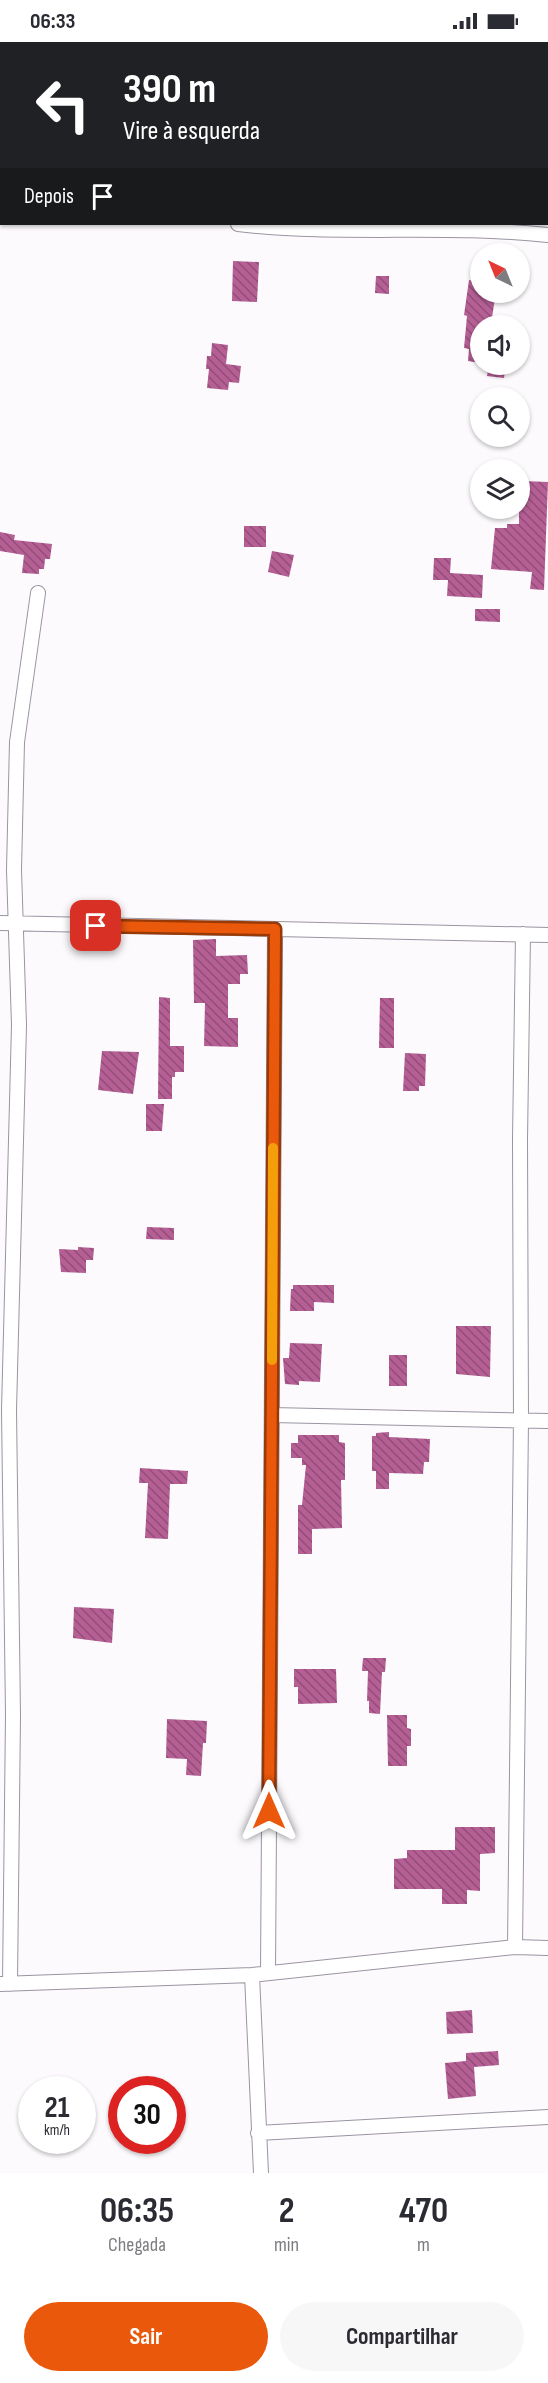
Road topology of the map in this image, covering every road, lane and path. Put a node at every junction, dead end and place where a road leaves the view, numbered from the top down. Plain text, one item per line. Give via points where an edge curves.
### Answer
1 (280, 225) edge
2 (321, 226) edge
3 (548, 235) edge
4 (38, 592) dead end
5 (0, 923) edge
6 (15, 923) junction
7 (275, 929) junction
8 (523, 934) junction
9 (548, 935) edge
10 (272, 1415) junction
11 (521, 1420) junction
12 (548, 1421) edge
13 (7, 1715) edge
14 (515, 1947) junction
15 (548, 1948) edge
16 (268, 1973) junction
17 (252, 1975) junction
18 (5, 1984) edge
19 (548, 2117) edge
20 (258, 2133) junction
21 (261, 2173) edge

1 - 2 street
2 - 3 street via 377,232 512,231
4 - 6 street via 17,742
5 - 6 street
6 - 7 street
6 - 13 street via 20,1025 9,1410
7 - 8 street
7 - 10 street
8 - 9 street
8 - 11 street
10 - 11 street
10 - 16 street
11 - 12 street
11 - 14 street
13 - 18 street
14 - 15 street
14 - 16 street
16 - 17 street
17 - 18 street
17 - 20 street
19 - 20 street
20 - 21 street

